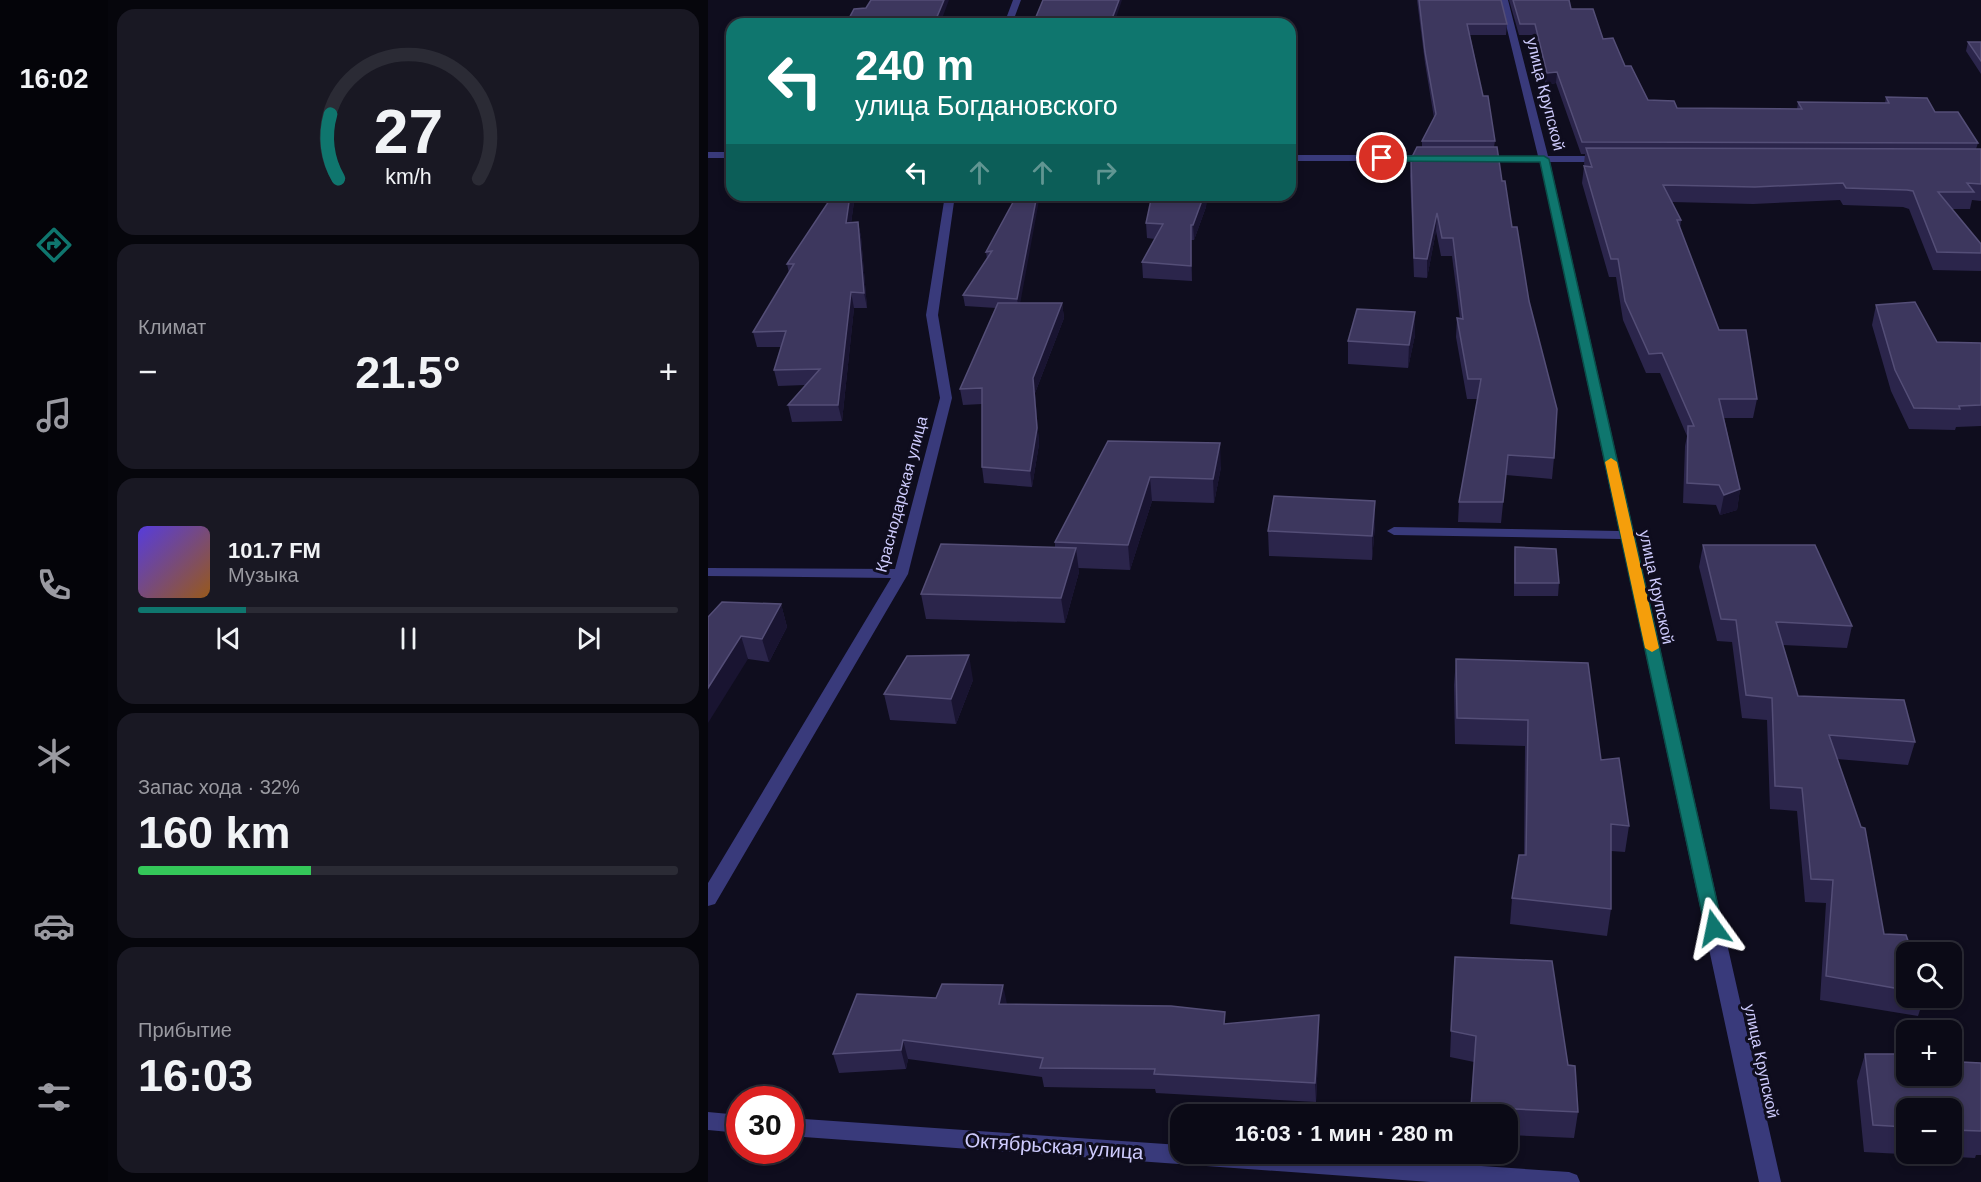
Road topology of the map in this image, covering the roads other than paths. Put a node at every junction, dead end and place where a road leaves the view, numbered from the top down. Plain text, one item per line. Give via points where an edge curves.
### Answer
1 (1017, 0) edge
2 (1503, 0) edge
3 (1010, 18) edge
4 (708, 155) edge
5 (726, 155) edge
6 (1296, 158) edge
7 (1440, 158) edge
8 (1463, 158) edge
9 (1544, 159) junction
10 (1615, 159) edge
11 (949, 201) edge
12 (1394, 531) dead end
13 (1627, 535) junction
14 (708, 572) edge
15 (901, 574) junction
16 (708, 899) edge
17 (708, 1121) edge
18 (726, 1123) edge
19 (804, 1128) edge
20 (1569, 1182) edge
21 (1770, 1182) edge

1 - 3 street
2 - 9 street, улица Крупской
4 - 5 street
6 - 7 street
8 - 9 street
9 - 10 street
9 - 13 street, улица Крупской
11 - 15 street, Краснодарская улица via 932,315 946,398
12 - 13 street
13 - 21 street, улица Крупской
14 - 15 street
15 - 16 street, Краснодарская улица
17 - 18 street
19 - 20 street, Октябрьская улица

